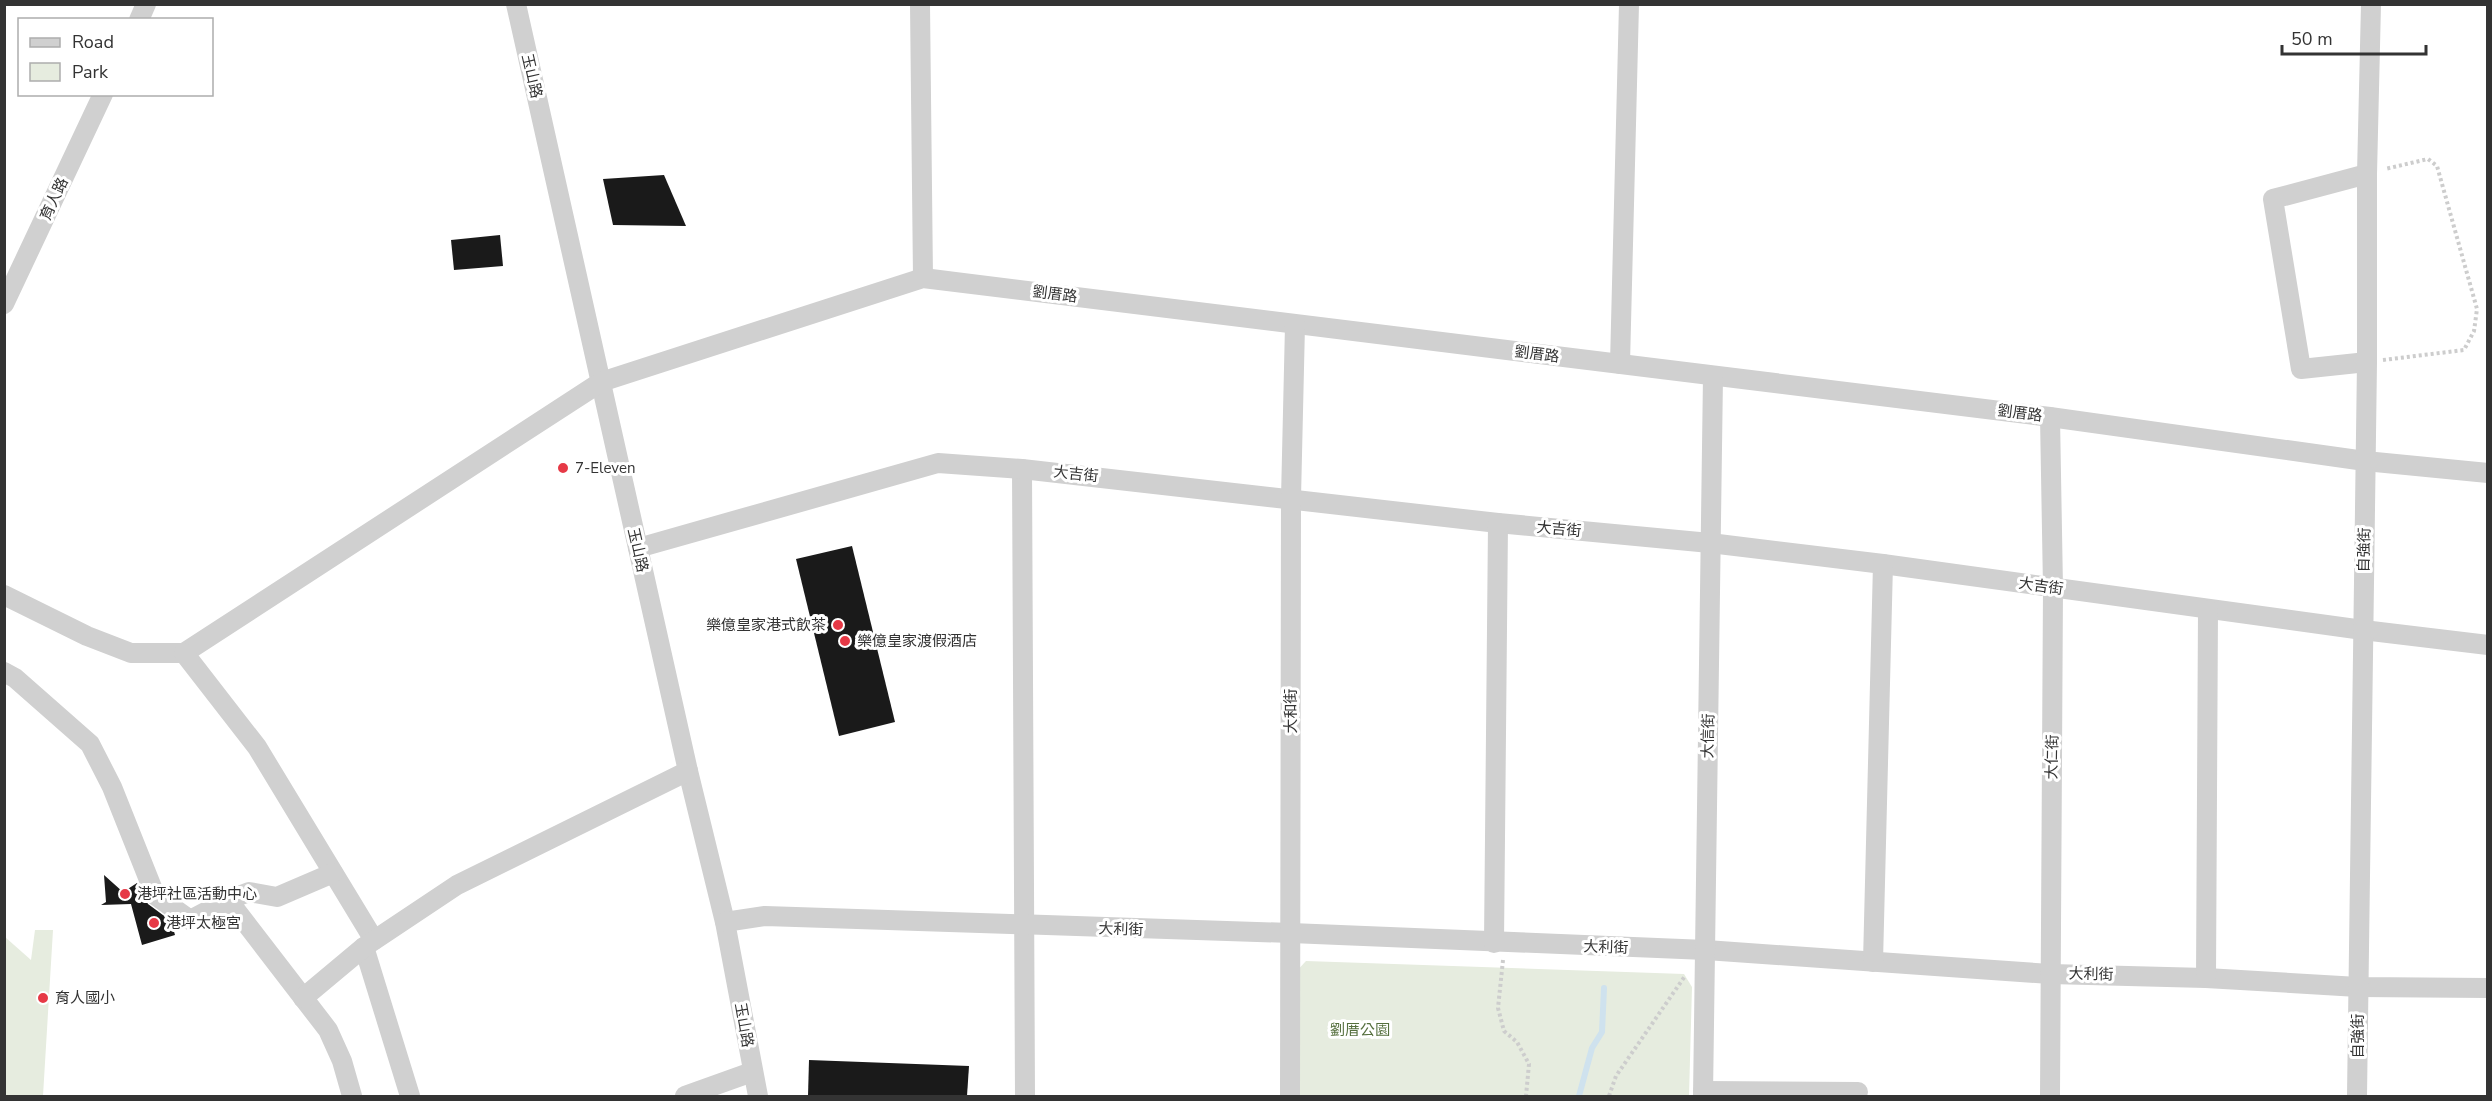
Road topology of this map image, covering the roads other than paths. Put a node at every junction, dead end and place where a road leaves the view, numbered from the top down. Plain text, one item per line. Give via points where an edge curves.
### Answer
1 (146, 4) edge
2 (516, 4) edge
3 (920, 4) edge
4 (1629, 4) edge
5 (2371, 4) edge
6 (140, 18) edge
7 (102, 96) edge
8 (2367, 174) junction
9 (923, 278) junction
10 (4, 304) edge
11 (1294, 325) junction
12 (2367, 362) junction
13 (1620, 364) junction
14 (1713, 376) junction
15 (601, 382) junction
16 (2050, 417) junction
17 (2366, 461) junction
18 (1022, 469) junction
19 (2487, 473) edge
20 (1291, 498) junction
21 (1498, 523) junction
22 (1710, 543) junction
23 (638, 548) junction
24 (1883, 564) junction
25 (2053, 588) junction
26 (4, 594) edge
27 (2208, 610) junction
28 (2363, 630) junction
29 (2487, 645) edge
30 (184, 653) junction
31 (4, 672) edge
32 (688, 771) junction
33 (333, 873) junction
34 (228, 900) junction
35 (725, 922) junction
36 (1024, 926) junction
37 (1291, 933) junction
38 (1499, 943) junction
39 (369, 944) junction
40 (1706, 950) junction
41 (1873, 962) junction
42 (2050, 974) junction
43 (2206, 978) junction
44 (2358, 987) junction
45 (2487, 988) edge
46 (303, 998) junction
47 (752, 1072) junction
48 (1858, 1092) dead end
49 (1703, 1094) edge
50 (352, 1096) edge
51 (410, 1096) edge
52 (685, 1096) edge
53 (758, 1096) edge
54 (1025, 1096) edge
55 (1290, 1096) edge
56 (2050, 1096) edge
57 (2357, 1096) edge

1 - 6 street
2 - 15 street, 玉山路
3 - 9 street
4 - 13 street
5 - 8 street, 自強街
7 - 10 street, 育人路
8 - 12 street, 自強街
8 - 12 street via 2273,199 2301,369
9 - 11 street, 劉厝路
9 - 15 street, 劉厝路
11 - 13 street, 劉厝路
11 - 20 street, 大和街
12 - 17 street, 自強街
13 - 14 street, 劉厝路
14 - 16 street, 劉厝路
14 - 22 street, 大信街
15 - 23 street, 玉山路
15 - 30 street, 劉厝路
16 - 17 street, 劉厝路
16 - 25 street, 大仁街
17 - 19 street, 劉厝路
17 - 28 street, 自強街
18 - 20 street, 大吉街
18 - 23 street, 大吉街 via 938,462
18 - 36 street
20 - 21 street, 大吉街
20 - 37 street, 大和街
21 - 22 street, 大吉街
21 - 38 street
22 - 24 street, 大吉街
22 - 40 street, 大信街
23 - 32 street, 玉山路
24 - 25 street, 大吉街
24 - 41 street
25 - 27 street, 大吉街
25 - 42 street, 大仁街
26 - 30 street via 87,636 131,653
27 - 28 street, 大吉街
27 - 43 street
28 - 29 street, 大吉街
28 - 44 street, 自強街
30 - 33 street via 257,747
31 - 34 street via 90,744 112,787 155,895 190,920
32 - 35 street, 玉山路
32 - 39 street via 457,885
33 - 34 street via 277,897 249,892
33 - 39 street
34 - 46 street
35 - 36 street, 大利街 via 765,916
35 - 47 street, 玉山路
36 - 37 street, 大利街
36 - 54 street
37 - 38 street, 大利街
37 - 55 street, 大和街
38 - 40 street, 大利街
39 - 46 street
39 - 51 street
40 - 41 street, 大利街
40 - 49 street, 大信街
41 - 42 street, 大利街
42 - 43 street, 大利街
42 - 56 street, 大仁街
43 - 44 street, 大利街
44 - 45 street, 大利街
44 - 57 street, 自強街
46 - 50 street via 328,1030
47 - 52 street
47 - 53 street, 玉山路
48 - 49 street

